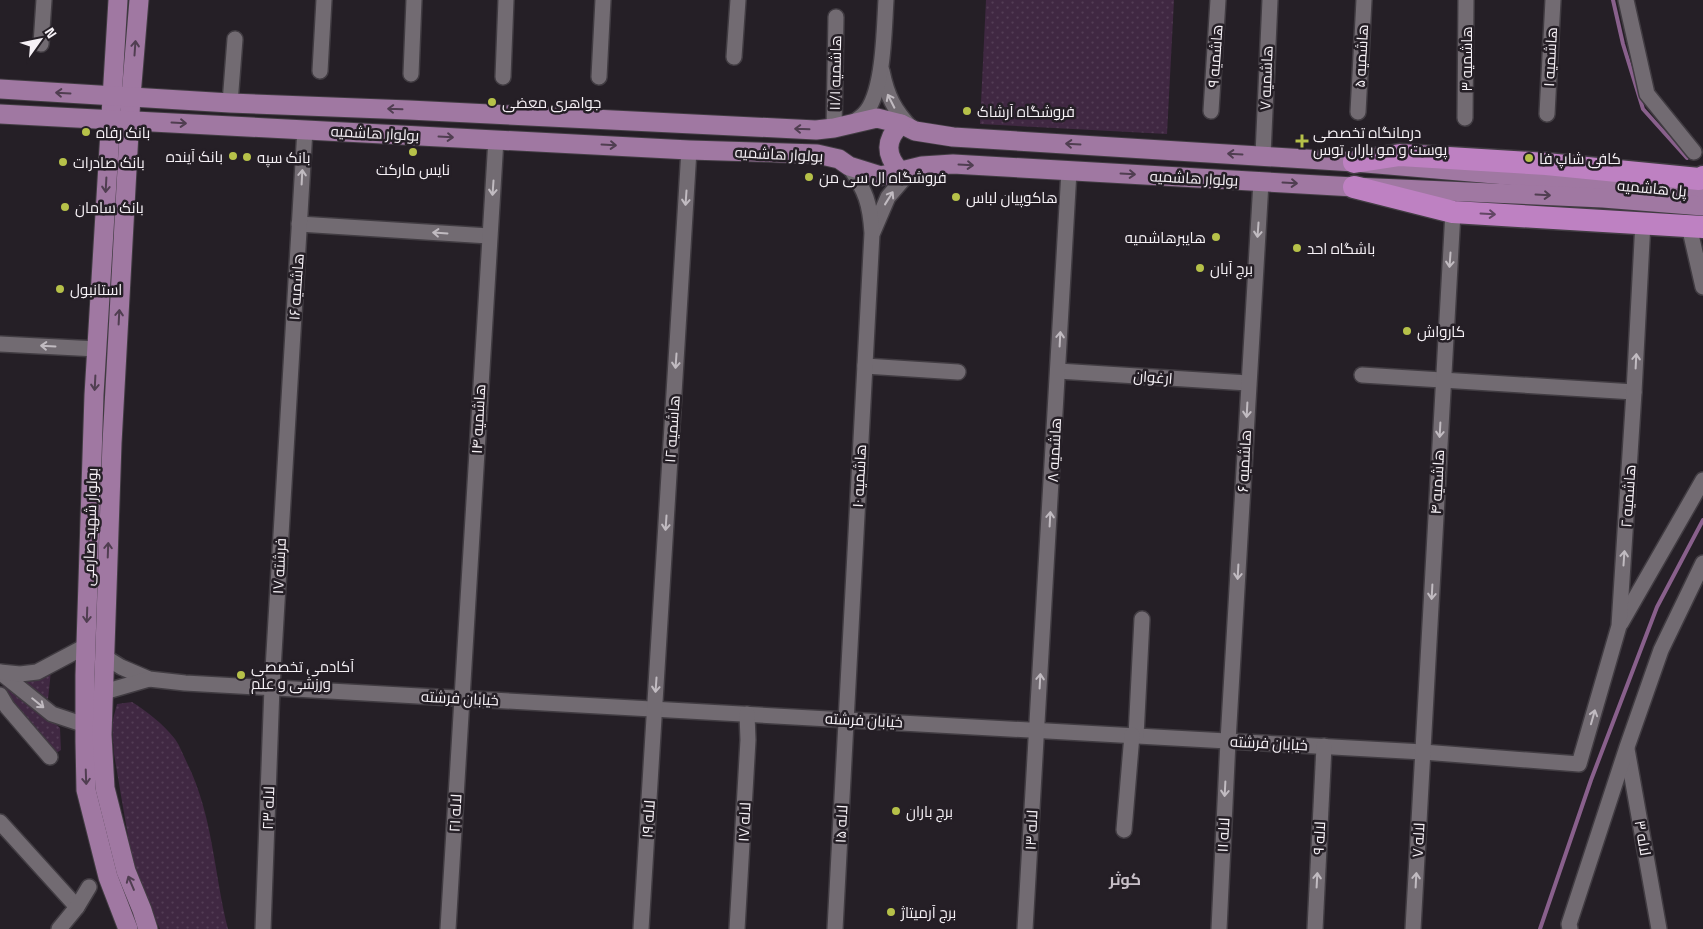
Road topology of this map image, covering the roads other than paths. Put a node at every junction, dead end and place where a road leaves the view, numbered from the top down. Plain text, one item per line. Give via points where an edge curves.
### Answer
1 (44, 0) edge
2 (118, 0) edge
3 (139, 0) edge
4 (324, 0) edge
5 (414, 0) edge
6 (506, 0) edge
7 (602, 0) edge
8 (738, 0) edge
9 (886, 0) edge
10 (1218, 0) edge
11 (1270, 0) edge
12 (1364, 0) edge
13 (1466, 0) edge
14 (1553, 0) edge
15 (1626, 0) edge
16 (836, 17) dead end
17 (236, 39) dead end
18 (41, 44) dead end
19 (734, 57) dead end
20 (881, 64) junction
21 (320, 71) dead end
22 (411, 74) dead end
23 (502, 77) dead end
24 (599, 77) dead end
25 (0, 89) edge
26 (112, 95) junction
27 (131, 96) junction
28 (230, 103) junction
29 (1211, 111) dead end
30 (1358, 112) dead end
31 (0, 114) edge
32 (1547, 114) dead end
33 (565, 118) junction
34 (1465, 118) dead end
35 (109, 119) junction
36 (130, 120) junction
37 (843, 126) junction
38 (908, 128) junction
39 (304, 129) junction
40 (496, 139) junction
41 (563, 143) junction
42 (690, 150) junction
43 (1694, 152) dead end
44 (1263, 155) junction
45 (1354, 162) junction
46 (849, 166) junction
47 (907, 170) junction
48 (1069, 170) junction
49 (1261, 182) junction
50 (1702, 182) edge
51 (1354, 187) junction
52 (1602, 191) junction
53 (1703, 206) edge
54 (1453, 212) junction
55 (1643, 222) junction
56 (300, 224) junction
57 (1696, 226) edge
58 (872, 233) junction
59 (489, 236) junction
60 (1703, 287) edge
61 (0, 344) edge
62 (97, 349) junction
63 (865, 366) junction
64 (1058, 371) junction
65 (958, 372) dead end
66 (1362, 375) dead end
67 (1442, 381) junction
68 (1248, 383) junction
69 (1634, 392) junction
70 (93, 442) junction
71 (112, 443) junction
72 (286, 444) joint
73 (1703, 480) edge
74 (1703, 563) edge
75 (1142, 619) dead end
76 (1620, 626) junction
77 (86, 646) junction
78 (105, 657) junction
79 (0, 672) edge
80 (149, 679) junction
81 (272, 687) junction
82 (104, 692) junction
83 (0, 695) edge
84 (462, 698) junction
85 (654, 709) junction
86 (748, 714) junction
87 (847, 719) junction
88 (85, 725) junction
89 (1037, 730) junction
90 (1134, 735) junction
91 (1228, 741) junction
92 (1324, 746) junction
93 (1627, 747) junction
94 (1423, 752) junction
95 (50, 756) dead end
96 (1579, 764) joint
97 (0, 822) edge
98 (1124, 830) dead end
99 (89, 887) dead end
100 (77, 907) junction
101 (59, 929) edge
102 (128, 929) edge
103 (148, 929) edge
104 (263, 929) edge
105 (448, 929) edge
106 (641, 929) edge
107 (737, 929) edge
108 (835, 929) edge
109 (1025, 929) edge
110 (1219, 929) edge
111 (1315, 929) edge
112 (1413, 929) edge
113 (1570, 929) edge
114 (1659, 929) edge

1 - 18 street
2 - 26 main road
27 -> 3 main road
4 - 21 street
5 - 22 street
6 - 23 street
7 - 24 street
8 - 19 street
9 - 20 street
10 - 29 street, هاشمیه ۹
11 - 44 street, هاشمیه ۷
12 - 30 street, هاشمیه ۵
13 - 34 street, هاشمیه ۳
14 - 32 street, هاشمیه ۱
15 - 43 street via 1647,94
16 - 37 street, هاشمیه ۱۱/۱
17 - 28 street
20 - 37 street via 874,99 864,114
38 -> 20 street via 886,90
26 -> 25 main road
26 - 27 main road, بولوار هاشمیه
26 - 35 main road, بولوار شهید صارمی
27 - 28 main road, بولوار هاشمیه
27 - 36 main road, بولوار شهید صارمی
33 -> 28 main road, بولوار هاشمیه
31 - 35 main road
37 -> 33 main road, بولوار هاشمیه via 816,130
33 - 41 main road
35 - 36 main road, بولوار هاشمیه
35 -> 62 main road, بولوار شهید صارمی
36 -> 39 main road, بولوار هاشمیه
71 -> 36 main road, بولوار شهید صارمی
37 - 38 main road, بولوار هاشمیه via 877,118
44 -> 38 main road, بولوار هاشمیه via 953,137
38 - 47 main road via 893,132 889,142 892,164
39 -> 40 main road, بولوار هاشمیه
56 -> 39 street, هاشمیه ۱۶
40 - 41 main road, بولوار هاشمیه
40 -> 59 street, هاشمیه ۱۴
41 -> 42 main road, بولوار هاشمیه
42 - 46 main road, بولوار هاشمیه via 817,154 839,158
42 -> 85 street, هاشمیه ۱۲
44 - 45 main road, بولوار هاشمیه
45 - 50 highway via 1400,155 1546,164
45 - 52 main road, بولوار هاشمیه
46 - 47 main road, بولوار هاشمیه via 882,176
46 - 58 street via 868,202
47 -> 48 main road, بولوار هاشمیه via 953,164
58 -> 47 street via 888,197
48 -> 49 main road, بولوار هاشمیه
64 -> 48 street, هاشمیه ۸
49 -> 51 main road, بولوار هاشمیه
49 -> 68 street, هاشمیه ۶
50 - 52 main road, پل هاشمیه
51 -> 52 main road, بولوار هاشمیه
51 - 54 highway
52 - 53 main road, پل هاشمیه
54 -> 55 highway
54 -> 67 street, هاشمیه ۴
55 - 57 highway
69 -> 55 street, هاشمیه ۲
59 -> 56 street
56 - 72 street, هاشمیه ۱۶
57 - 60 street
58 - 63 street, هاشمیه ۱۰
59 - 84 street, هاشمیه ۱۴
62 -> 61 street
62 -> 70 main road, بولوار شهید صارمی
63 - 65 street
63 - 87 street, هاشمیه ۱۰
64 - 68 street, ارغوان
89 -> 64 street, هاشمیه ۸
66 - 67 street
67 - 69 street
67 -> 94 street, هاشمیه ۴
68 -> 91 street, هاشمیه ۶
76 -> 69 street, هاشمیه ۲
70 - 71 main road
70 -> 77 main road, بولوار شهید صارمی
78 -> 71 main road, بولوار شهید صارمی
72 - 81 street, فرشته ۱۷
73 - 76 street
74 - 93 street via 1661,650
75 - 90 street
96 -> 76 street, هاشمیه ۲
77 - 79 street via 36,672
77 - 88 main road, بولوار شهید صارمی
78 - 80 street, خیابان فرشته
78 - 82 main road, بولوار شهید صارمی
79 -> 88 street via 52,714
80 - 81 street, خیابان فرشته
80 - 82 street, خیابان فرشته
81 - 84 street, خیابان فرشته
81 - 104 street, لاله ۲۳
103 -> 82 main road, بولوار شهید صارمی via 126,871 105,788
83 - 95 street
84 - 85 street, خیابان فرشته
84 - 105 street, لاله ۲۱
85 - 86 street, خیابان فرشته
85 - 106 street, لاله ۱۹
86 - 87 street, خیابان فرشته
86 - 107 street, لاله ۱۷
87 - 89 street, خیابان فرشته
87 - 108 street, لاله ۱۵
88 -> 102 main road, بولوار شهید صارمی via 86,790 108,877
89 - 90 street, خیابان فرشته
89 - 109 street, لاله ۱۳
90 - 91 street, خیابان فرشته
90 - 98 street
91 - 92 street, خیابان فرشته
91 -> 110 street, لاله ۱۱
92 - 94 street, خیابان فرشته
111 -> 92 street, لاله ۹
93 - 113 street
93 - 114 street, لاله ۳
94 - 96 street, خیابان فرشته
112 -> 94 street, لاله ۷
97 - 100 street
99 - 100 street
100 - 101 street

